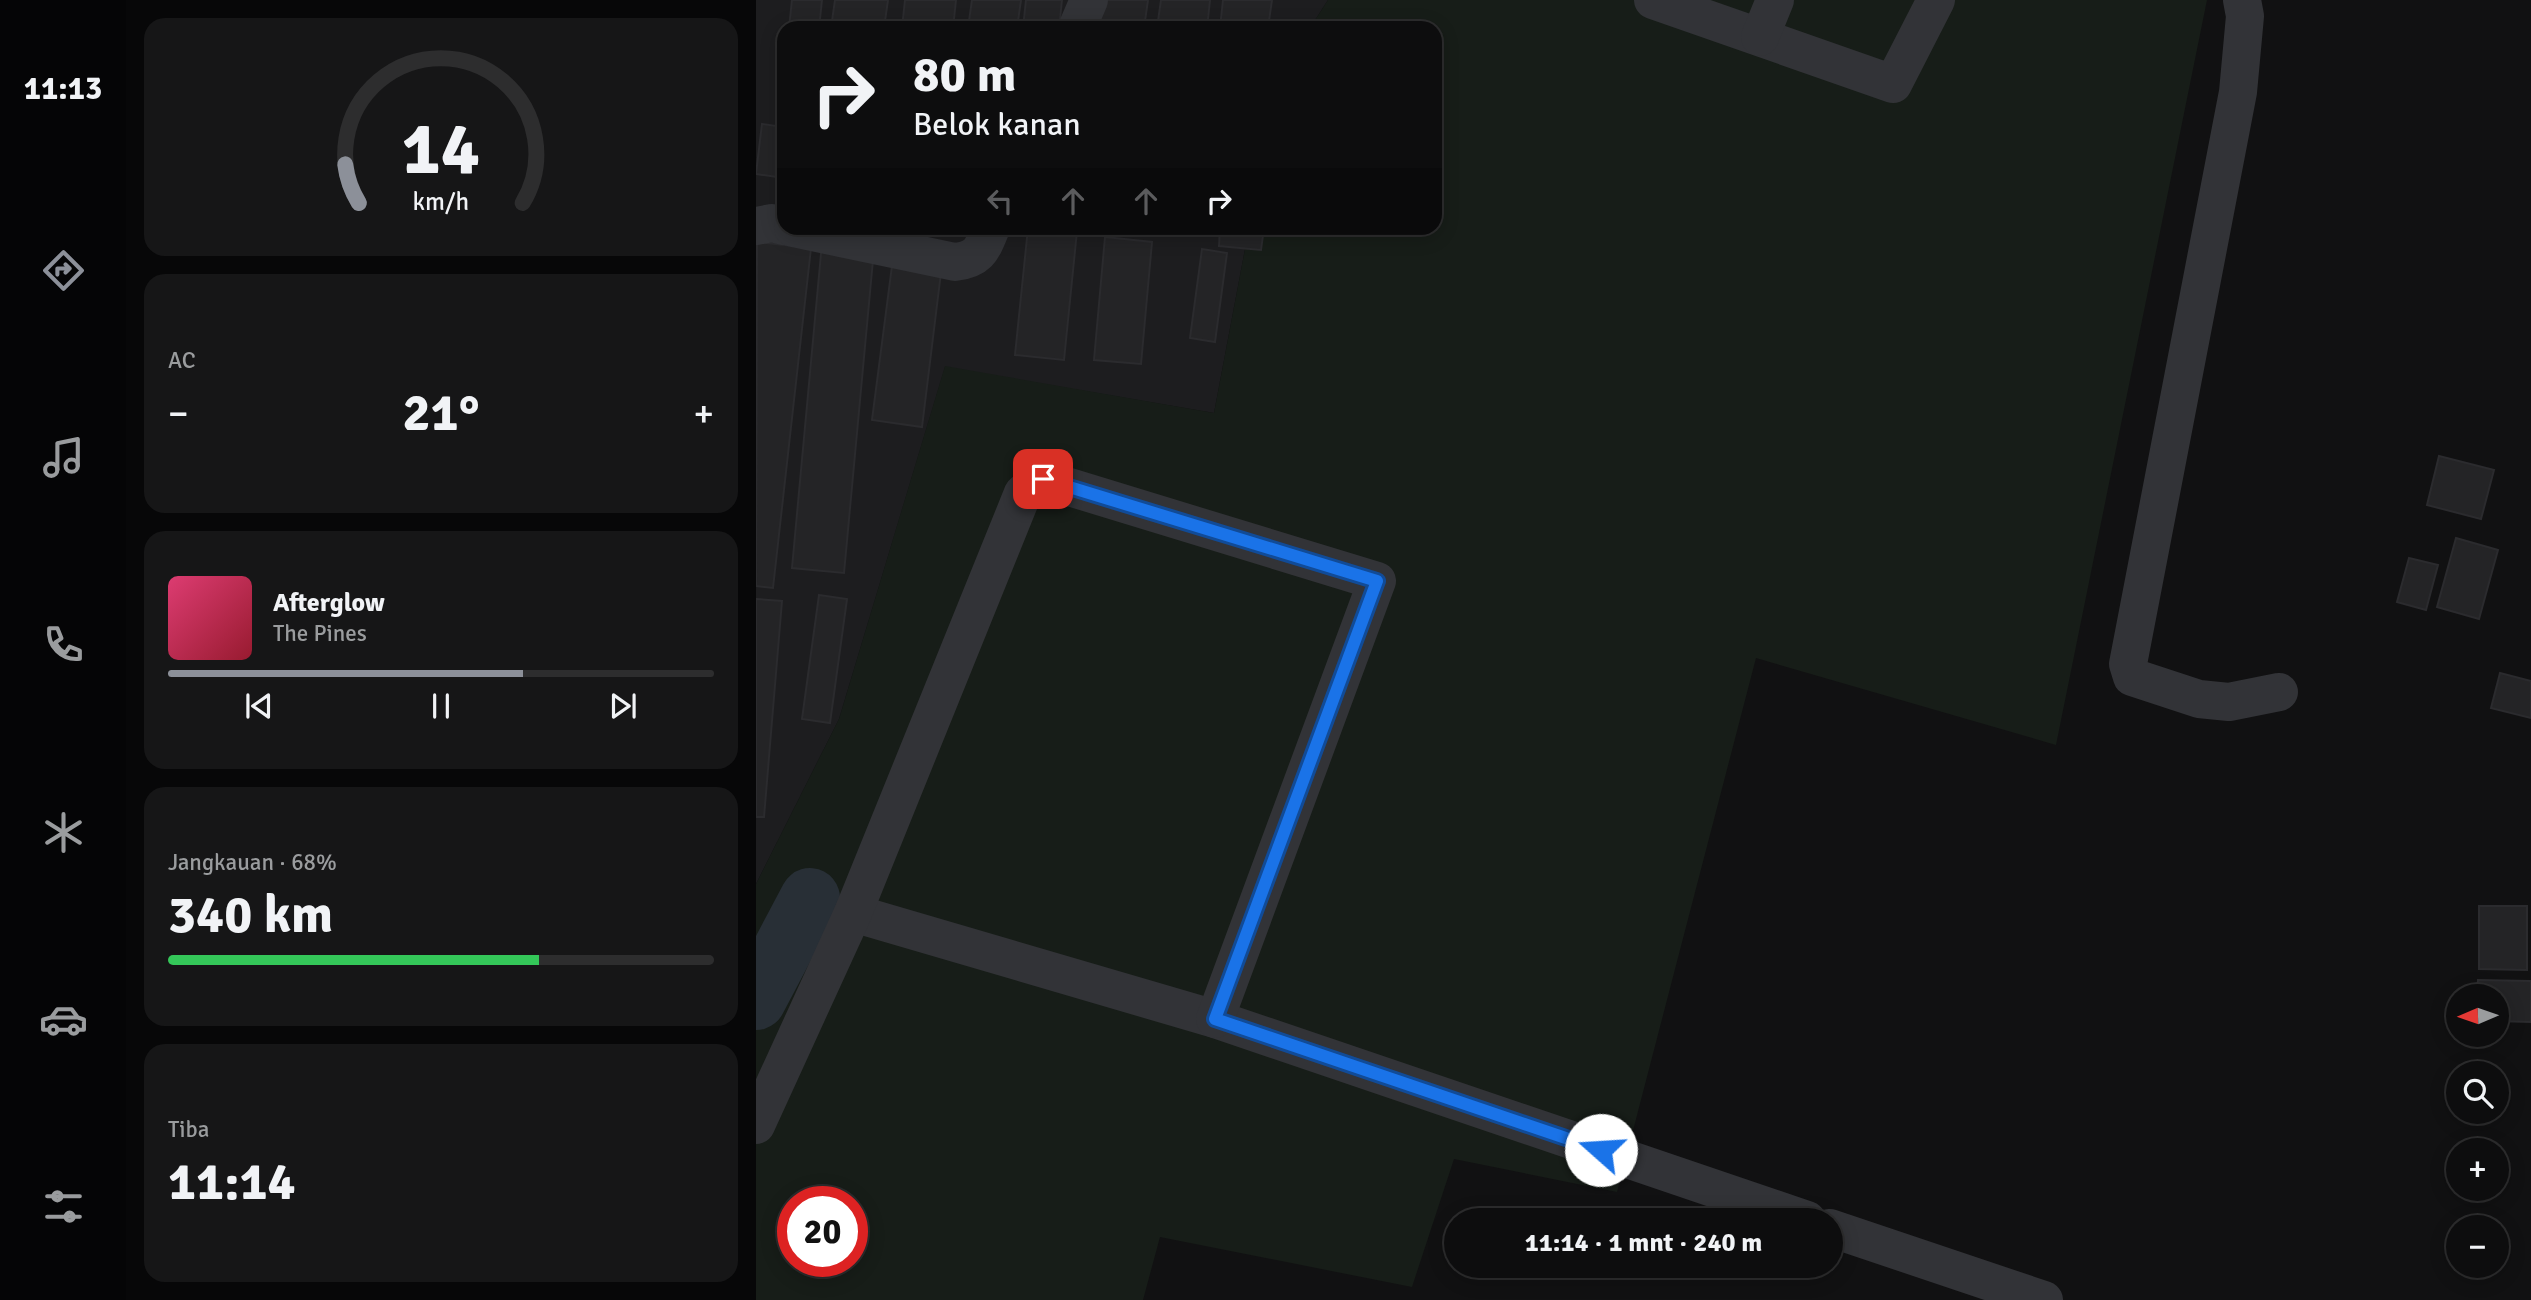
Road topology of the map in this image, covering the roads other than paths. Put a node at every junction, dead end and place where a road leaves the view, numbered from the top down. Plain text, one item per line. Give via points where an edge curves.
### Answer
1 (1089, 0) edge
2 (1653, 0) edge
3 (1775, 0) edge
4 (1936, 0) edge
5 (2242, 0) edge
6 (1080, 21) edge
7 (1760, 37) junction
8 (777, 224) edge
9 (756, 226) edge
10 (827, 235) edge
11 (988, 235) edge
12 (2279, 692) dead end
13 (853, 913) junction
14 (1215, 1019) junction
15 (756, 1125) edge
16 (1772, 1208) edge
17 (1843, 1232) edge
18 (2043, 1300) edge

1 - 6 lane
2 - 7 lane
3 - 7 lane
4 - 7 lane via 1893,84
5 - 12 lane via 2245,16 2238,92 2127,664 2132,677 2199,699 2229,702
8 - 9 lane
10 - 11 lane via 955,261 970,260 981,251
13 - 14 lane
13 - 14 lane via 1023,492 1043,479 1377,581
13 - 15 lane
14 - 16 lane
17 - 18 lane

